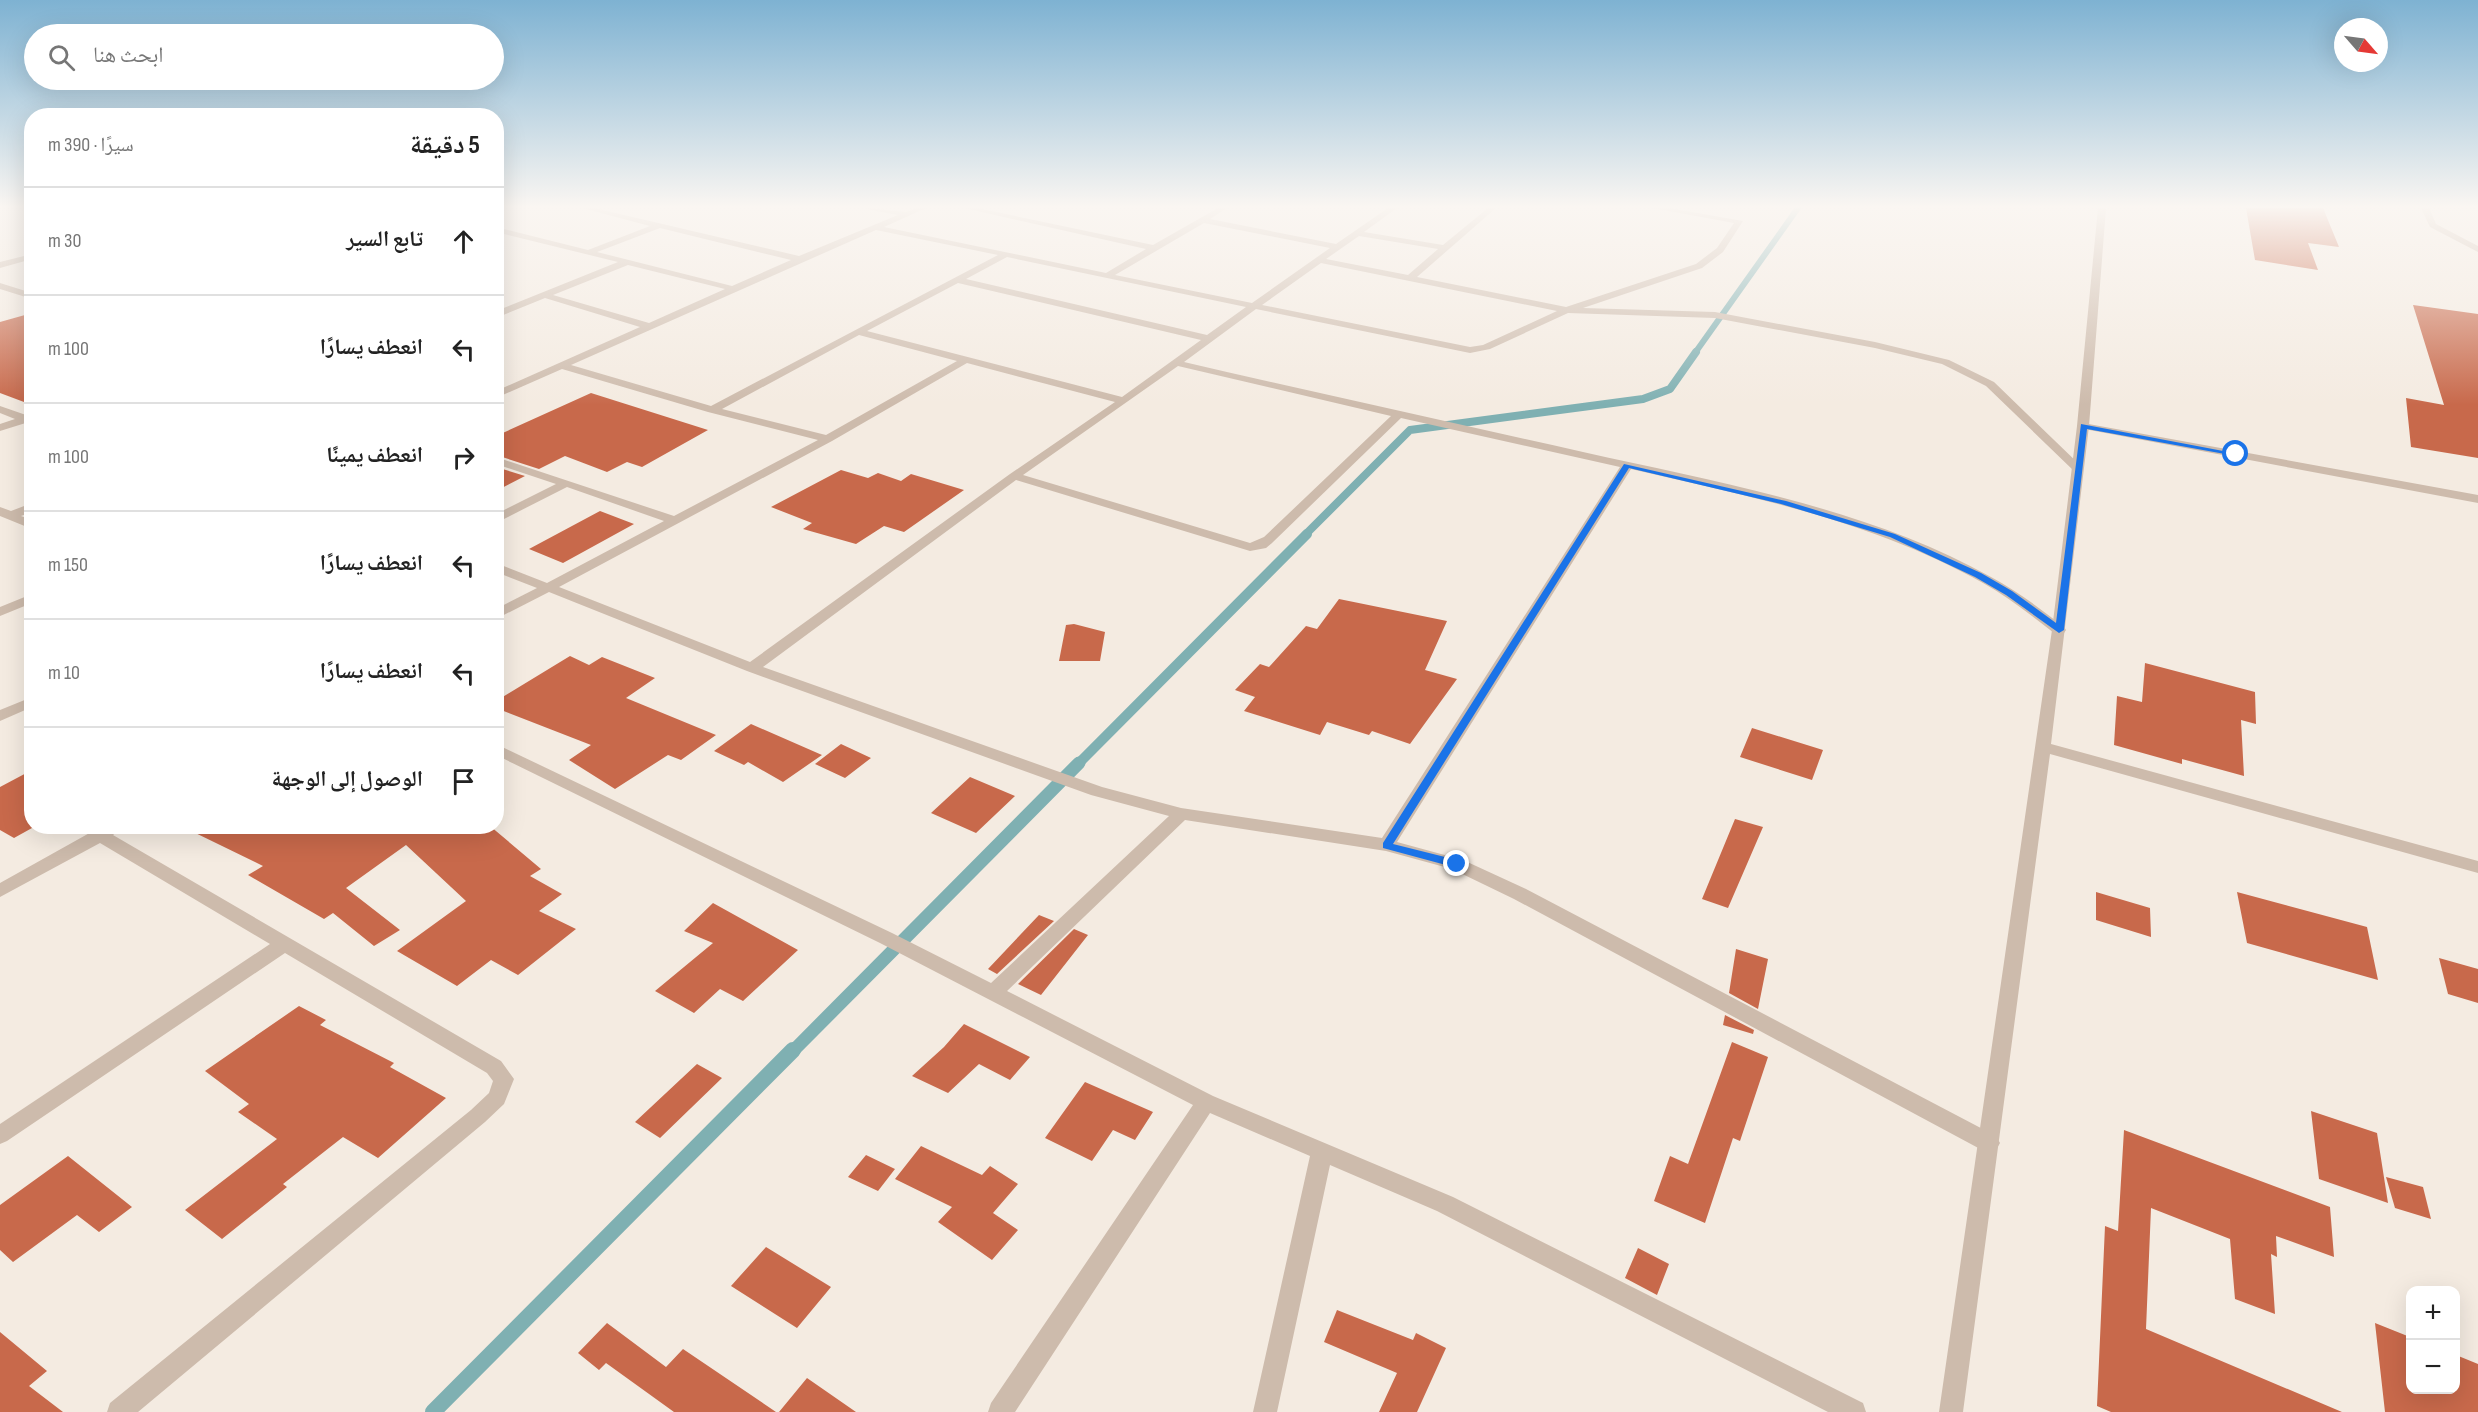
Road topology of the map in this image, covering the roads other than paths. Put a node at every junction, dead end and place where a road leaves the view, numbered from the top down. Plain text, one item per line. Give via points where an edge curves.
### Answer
1 (597, 274) edge
2 (674, 274) edge
3 (767, 274) edge
4 (969, 274) edge
5 (1103, 274) edge
6 (1300, 274) edge
7 (1394, 274) edge
8 (1415, 274) edge
9 (1675, 274) edge
10 (2097, 274) edge
11 (1108, 275) joint
12 (1411, 277) junction
13 (957, 280) junction
14 (0, 286) edge
15 (734, 289) junction
16 (24, 292) edge
17 (24, 294) edge
18 (543, 295) junction
19 (8, 297) dead end
20 (1254, 306) junction
21 (504, 307) edge
22 (510, 309) junction
23 (1567, 310) junction
24 (504, 312) edge
25 (651, 327) junction
26 (858, 333) junction
27 (1210, 339) junction
28 (965, 360) junction
29 (1176, 363) junction
30 (563, 366) junction
31 (504, 392) edge
32 (1124, 400) junction
33 (0, 409) edge
34 (712, 410) junction
35 (1397, 416) junction
36 (24, 417) edge
37 (24, 419) edge
38 (2084, 426) junction
39 (0, 428) edge
40 (828, 439) junction
41 (504, 463) edge
42 (1627, 466) junction
43 (2078, 470) junction
44 (1014, 477) junction
45 (566, 483) junction
46 (2478, 499) edge
47 (24, 509) edge
48 (5, 514) edge
49 (504, 515) edge
50 (677, 521) junction
51 (24, 522) edge
52 (504, 570) edge
53 (547, 589) junction
54 (24, 602) edge
55 (504, 611) edge
56 (0, 612) edge
57 (2059, 630) junction
58 (752, 668) junction
59 (24, 705) edge
60 (0, 716) edge
61 (2042, 747) junction
62 (504, 753) edge
63 (1181, 814) junction
64 (103, 834) edge
65 (113, 834) edge
66 (1386, 846) junction
67 (2478, 867) edge
68 (0, 891) edge
69 (285, 943) junction
70 (993, 993) junction
71 (1206, 1102) junction
72 (0, 1135) edge
73 (1989, 1143) junction
74 (1322, 1151) junction
75 (119, 1412) edge
76 (1000, 1412) edge
77 (1265, 1412) edge
78 (1854, 1412) edge
79 (1952, 1412) edge

1 - 18 street
2 - 15 street
3 - 15 street
4 - 13 street
5 - 11 street
6 - 20 street
7 - 12 street
8 - 12 street
9 - 23 street
10 - 38 street
11 - 20 street
12 - 23 street
13 - 26 street
13 - 27 street
14 - 16 street
15 - 25 street
17 - 19 street
18 - 22 street
18 - 25 street
20 - 23 street via 1470,350 1486,347
20 - 27 street
21 - 22 street
22 - 24 street
23 - 43 street via 1715,315 1945,362 1990,384
25 - 30 street
26 - 28 street
26 - 34 street
27 - 29 street
28 - 32 street
28 - 40 street
29 - 32 street
29 - 35 street
30 - 31 street
30 - 34 street
32 - 44 street
33 - 36 street
34 - 40 street
35 - 42 street
35 - 44 street via 1268,540 1250,547
37 - 39 street
38 - 43 street
38 - 46 street
40 - 50 street
41 - 45 street
42 - 57 street via 1784,502 1892,535 1978,575
42 - 66 street
43 - 57 street
44 - 58 street
45 - 49 street
45 - 50 street
47 - 48 street
48 - 51 street
50 - 53 street
52 - 53 street
53 - 55 street
53 - 58 street
54 - 56 street
57 - 61 street
58 - 63 street via 1097,791
59 - 60 street
61 - 67 street
61 - 73 street
62 - 70 street
63 - 66 street
63 - 70 street
64 - 68 street
65 - 69 street
66 - 73 street via 1457,864 1520,894
69 - 72 street
69 - 75 street via 494,1067 504,1079 497,1098 478,1116
70 - 71 street
71 - 74 street
71 - 76 street
73 - 79 street
74 - 77 street
74 - 78 street via 1455,1209

